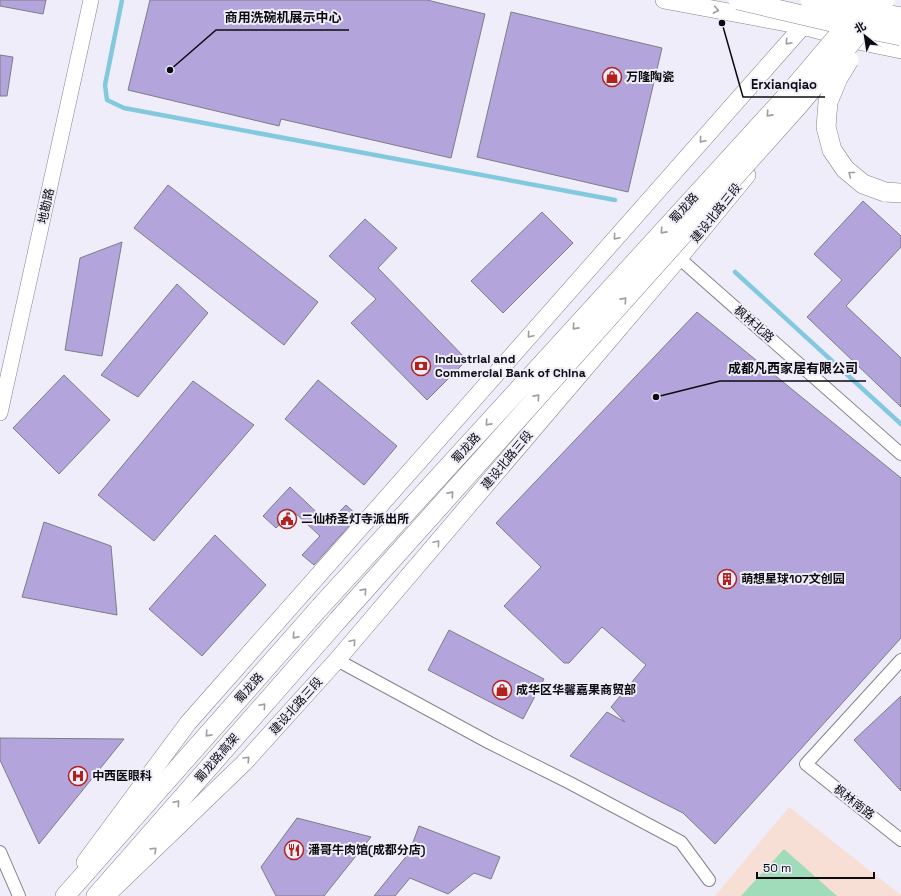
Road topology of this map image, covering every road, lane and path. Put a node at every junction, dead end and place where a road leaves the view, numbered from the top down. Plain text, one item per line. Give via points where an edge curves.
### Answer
1 (91, 0) edge
2 (664, 0) edge
3 (738, 0) edge
4 (810, 0) edge
5 (875, 1) edge
6 (825, 2) edge
7 (901, 17) edge
8 (803, 26) junction
9 (901, 36) edge
10 (858, 41) junction
11 (901, 50) edge
12 (901, 193) edge
13 (679, 258) junction
14 (0, 413) edge
15 (901, 454) edge
16 (338, 620) joint
17 (337, 660) junction
18 (901, 660) edge
19 (901, 840) edge
20 (0, 852) edge
21 (709, 880) dead end
22 (19, 896) edge
23 (60, 896) edge
24 (65, 896) edge
25 (96, 896) edge
26 (105, 896) edge

1 - 14 street, 地勘路
2 -> 8 main road
3 - 9 main road, bridge via 836,24
4 - 6 main road, bridge
5 - 10 main road, 建设北路三段
12 -> 5 main road, bridge via 885,192 863,184 845,170 832,150 826,127 828,102
16 -> 5 main road, 蜀龙路, bridge via 798,106
5 -> 24 main road, 蜀龙路, bridge via 854,17 792,90 320,607
6 - 7 main road, bridge
6 - 8 main road
8 - 10 main road
8 -> 23 main road via 188,722
10 - 11 main road
10 - 13 main road, 建设北路三段
13 - 15 street, 枫林北路
17 -> 13 main road, 建设北路三段
25 -> 16 main road, 蜀龙路高架
17 - 21 street via 681,842
26 -> 17 main road, 建设北路三段 via 244,763
18 - 19 street, 枫林南路 via 806,764
20 - 22 street

